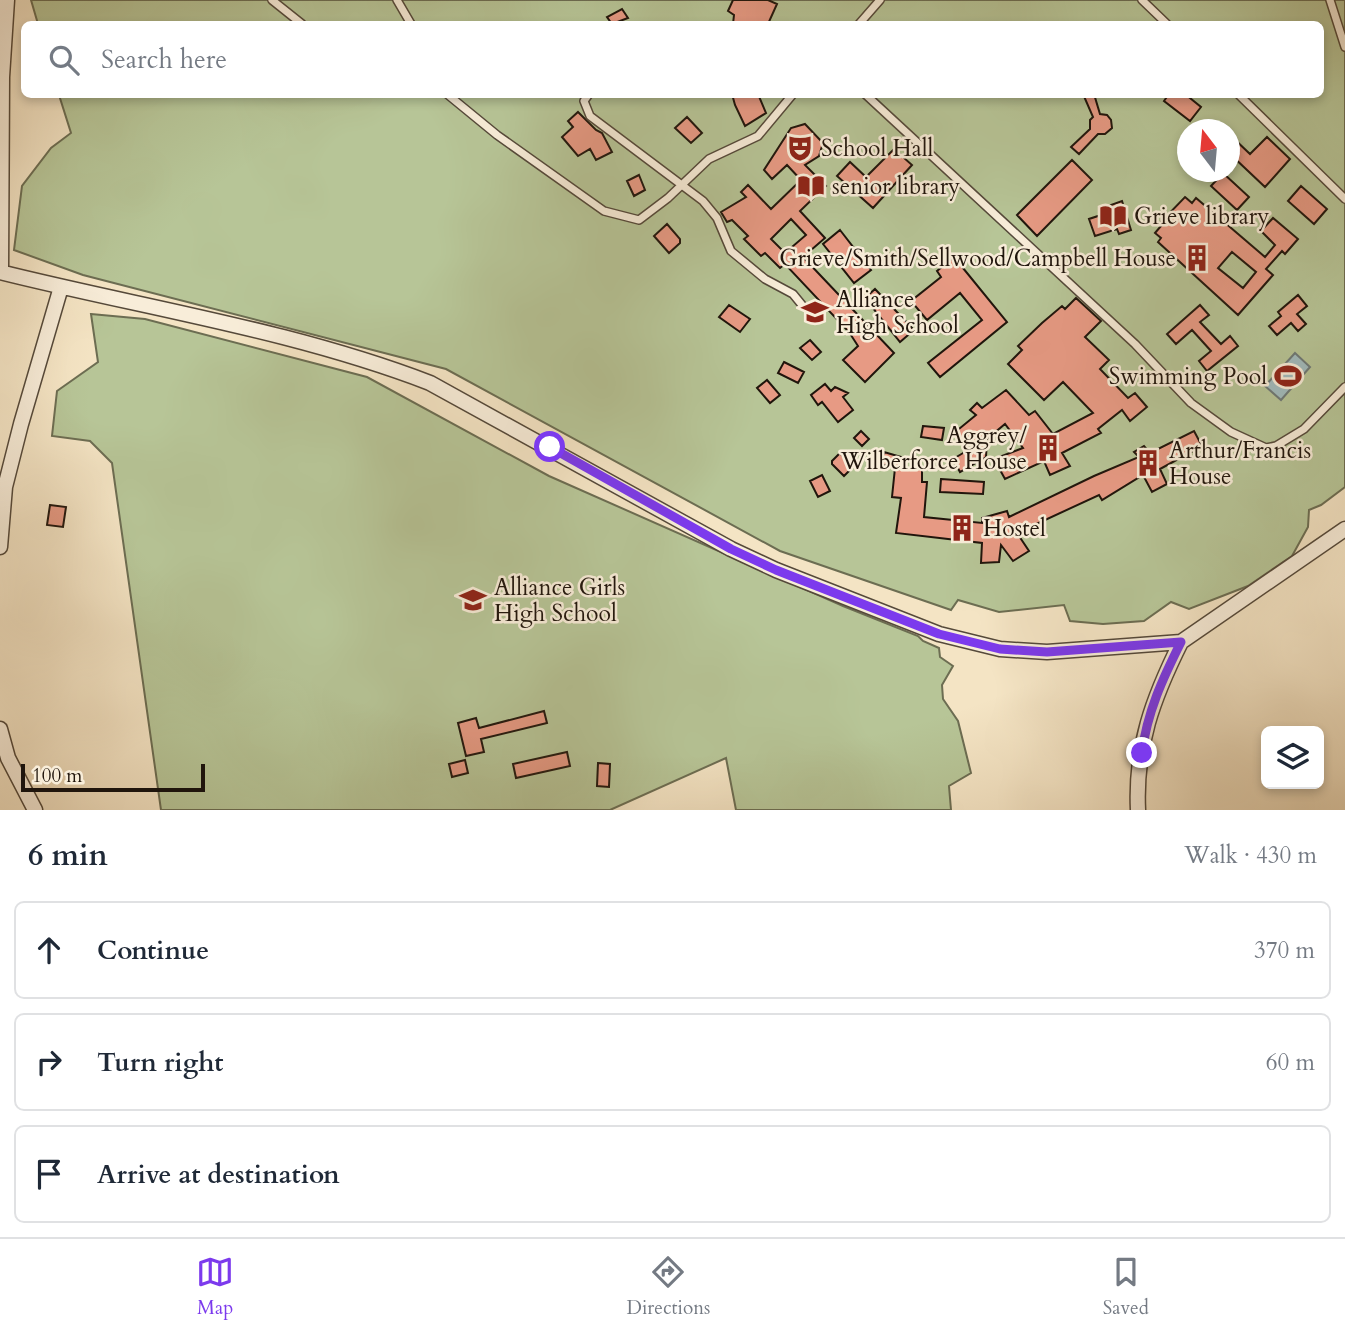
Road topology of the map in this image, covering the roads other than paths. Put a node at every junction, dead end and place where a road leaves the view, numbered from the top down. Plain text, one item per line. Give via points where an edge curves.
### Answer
1 (8, 0) edge
2 (272, 0) edge
3 (397, 0) edge
4 (880, 0) edge
5 (1142, 0) edge
6 (1330, 0) edge
7 (298, 21) edge
8 (409, 21) edge
9 (862, 21) edge
10 (1164, 21) edge
11 (1345, 47) edge
12 (452, 98) edge
13 (586, 98) edge
14 (790, 98) edge
15 (869, 98) edge
16 (1242, 98) edge
17 (683, 184) junction
18 (1345, 199) edge
19 (1, 272) edge
20 (61, 287) junction
21 (802, 305) dead end
22 (1345, 387) edge
23 (1345, 529) edge
24 (0, 547) edge
25 (1181, 642) junction
26 (0, 729) edge
27 (34, 810) edge
28 (1138, 810) edge

1 - 19 street via 2,77
2 - 7 lane
3 - 8 lane
4 - 9 lane
5 - 10 lane
6 - 11 lane
12 - 17 lane via 604,211 639,220
13 - 17 lane via 590,116
14 - 17 lane via 758,136 717,153
15 - 22 lane via 1135,344 1191,403 1231,432 1266,448 1276,446 1304,429
16 - 18 lane
17 - 21 lane via 717,218 731,251
19 - 20 street
20 - 24 street via 5,487
20 - 25 street via 349,354 430,383 731,549 939,634 1000,649 1047,652
23 - 25 street
25 - 28 street via 1149,715
26 - 27 street via 14,772

